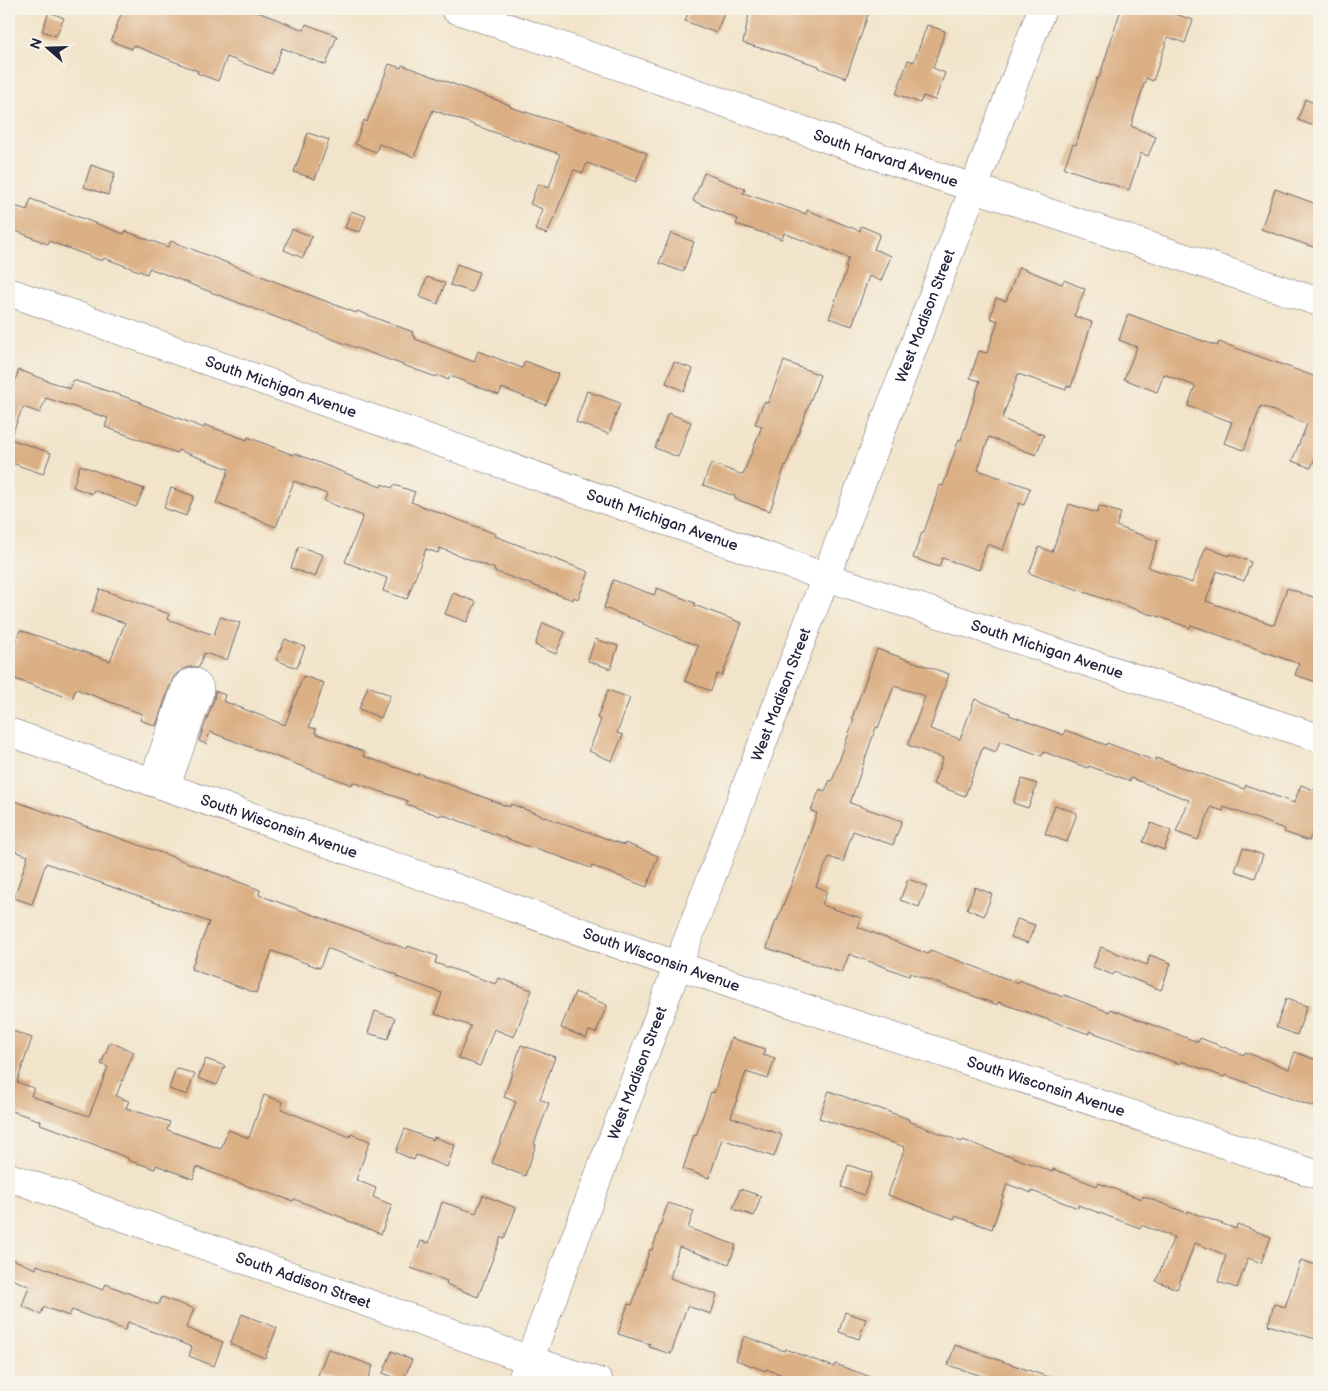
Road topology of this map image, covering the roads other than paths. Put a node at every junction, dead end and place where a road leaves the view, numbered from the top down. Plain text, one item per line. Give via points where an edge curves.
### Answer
1 (455, 9) edge
2 (1042, 9) edge
3 (974, 189) junction
4 (9, 292) edge
5 (1319, 302) edge
6 (826, 577) junction
7 (9, 732) edge
8 (1319, 738) edge
9 (678, 965) junction
10 (1319, 1175) edge
11 (9, 1177) edge
12 (526, 1371) edge
13 (599, 1382) edge

1 - 3 street, South Harvard Avenue
2 - 3 street, West Madison Street
3 - 5 street, South Harvard Avenue
3 - 6 street, West Madison Street
4 - 6 street, South Michigan Avenue
6 - 8 street, South Michigan Avenue
6 - 9 street, West Madison Street
7 - 9 street, South Wisconsin Avenue
9 - 10 street, South Wisconsin Avenue
9 - 12 street, West Madison Street
11 - 12 street, South Addison Street
12 - 13 street, South Addison Street

